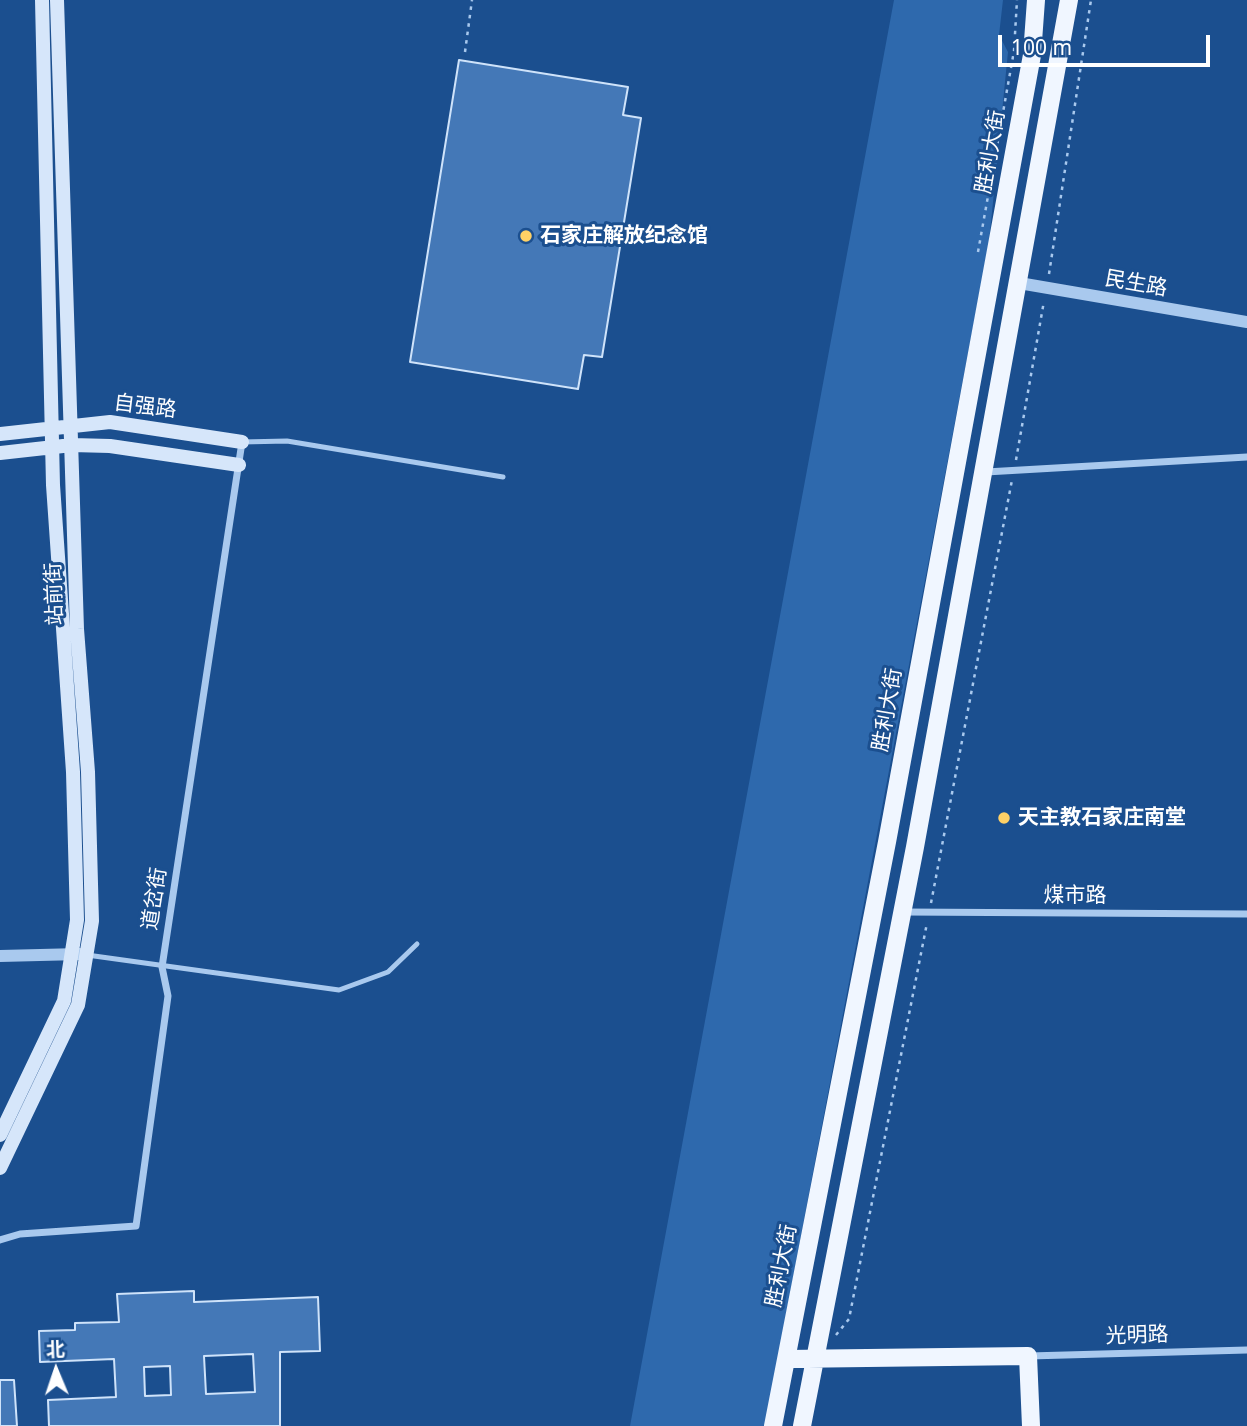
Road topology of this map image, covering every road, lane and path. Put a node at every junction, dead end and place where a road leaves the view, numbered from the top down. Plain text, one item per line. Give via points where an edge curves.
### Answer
1 (42, 0) edge
2 (57, 0) edge
3 (472, 0) edge
4 (1036, 0) edge
5 (1069, 0) edge
6 (1091, 0) edge
7 (465, 52) dead end
8 (1019, 283) junction
9 (1046, 288) junction
10 (1247, 322) edge
11 (71, 425) junction
12 (52, 426) junction
13 (0, 434) edge
14 (242, 442) junction
15 (72, 445) junction
16 (52, 448) junction
17 (0, 453) edge
18 (1247, 457) edge
19 (239, 465) junction
20 (1014, 470) junction
21 (984, 472) junction
22 (503, 477) dead end
23 (903, 912) junction
24 (930, 913) junction
25 (1247, 914) edge
26 (417, 944) dead end
27 (80, 954) junction
28 (0, 956) edge
29 (162, 967) junction
30 (0, 1135) edge
31 (0, 1168) edge
32 (0, 1240) edge
33 (832, 1339) dead end
34 (1247, 1350) edge
35 (1028, 1356) junction
36 (786, 1359) junction
37 (816, 1359) junction
38 (773, 1426) edge
39 (802, 1426) edge
40 (1031, 1426) edge

1 - 12 main road, 站前街
2 - 11 main road, 站前街
3 - 7 path
4 - 36 main road, 胜利大街 via 1032,55
5 - 8 main road
6 - 9 path
8 - 9 street, 民生路
8 - 21 main road
9 - 10 street, 民生路
9 - 20 path
11 - 12 main road, 自强路
11 - 14 main road, 自强路 via 110,422
11 - 15 main road, 站前街
12 - 13 main road, 自强路
12 - 16 main road, 站前街
14 - 19 street, 道岔街
14 - 22 lane via 287,441
15 - 16 main road, 自强路
15 - 19 main road, 自强路 via 110,446
15 - 27 main road, 站前街 via 92,921
16 - 17 main road, 自强路
16 - 27 main road, 站前街 via 74,772
18 - 20 street
19 - 29 street, 道岔街
20 - 21 street
20 - 24 path
21 - 23 main road
23 - 24 street, 煤市路
23 - 37 main road
24 - 25 street, 煤市路
24 - 33 path via 849,1319
26 - 29 lane via 388,972 339,990
27 - 28 street
27 - 29 lane
27 - 30 main road, 站前街 via 64,1001
27 - 31 main road, 站前街 via 78,1005 69,1030
29 - 32 street, 道岔街 via 168,996 136,1226 20,1234
34 - 35 street, 光明路
35 - 37 main road
35 - 40 main road
36 - 37 main road
36 - 38 main road, 胜利大街
37 - 39 main road

